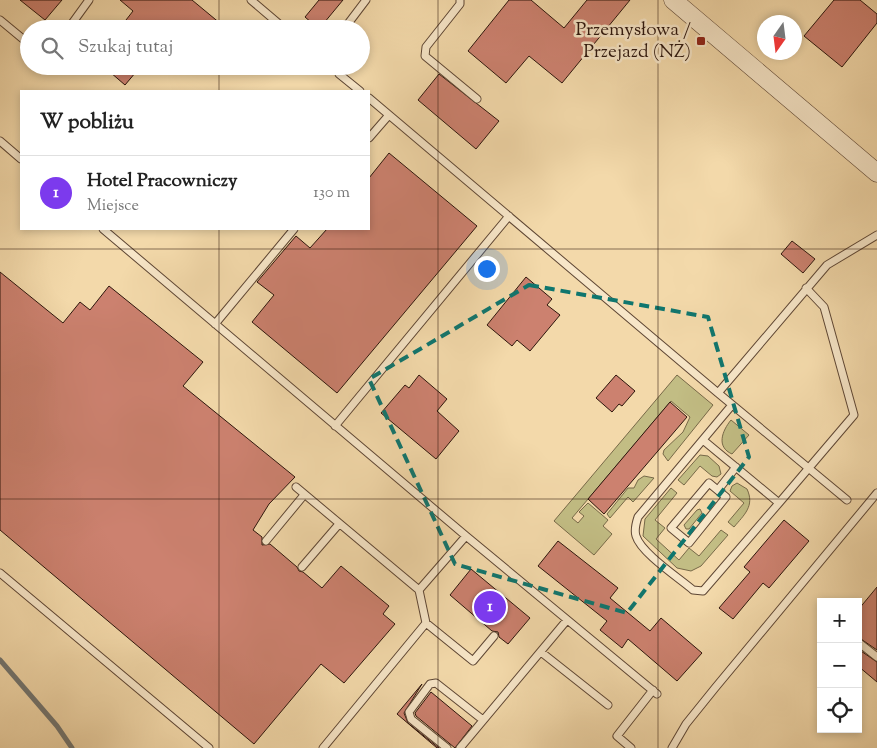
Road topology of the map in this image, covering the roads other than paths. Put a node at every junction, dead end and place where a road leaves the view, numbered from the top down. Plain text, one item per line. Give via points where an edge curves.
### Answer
1 (89, 0) edge
2 (251, 0) edge
3 (366, 0) edge
4 (460, 0) edge
5 (682, 5) edge
6 (0, 20) edge
7 (75, 20) edge
8 (274, 20) edge
9 (351, 20) edge
10 (20, 37) edge
11 (340, 75) edge
12 (359, 90) edge
13 (370, 99) edge
14 (477, 99) dead end
15 (389, 115) junction
16 (370, 137) edge
17 (0, 141) edge
18 (20, 158) edge
19 (877, 173) edge
20 (509, 216) junction
21 (104, 230) edge
22 (293, 230) edge
23 (877, 235) edge
24 (806, 288) junction
25 (215, 324) junction
26 (718, 393) junction
27 (732, 405) junction
28 (335, 426) junction
29 (703, 440) junction
30 (736, 468) junction
31 (809, 469) junction
32 (296, 487) dead end
33 (718, 490) junction
34 (877, 493) edge
35 (304, 495) junction
36 (847, 500) dead end
37 (779, 503) junction
38 (339, 524) junction
39 (466, 536) junction
40 (266, 540) dead end
41 (302, 567) dead end
42 (0, 573) edge
43 (419, 590) junction
44 (567, 620) junction
45 (426, 623) junction
46 (494, 636) dead end
47 (859, 643) edge
48 (541, 652) junction
49 (877, 657) edge
50 (608, 705) dead end
51 (483, 720) junction
52 (209, 748) edge
53 (323, 748) edge
54 (447, 748) edge
55 (460, 748) edge
56 (631, 748) edge
57 (672, 748) edge

1 - 7 lane
2 - 8 lane
3 - 9 lane
4 - 14 lane via 426,47 425,56
5 - 19 street
6 - 10 lane
11 - 12 lane
13 - 15 lane
15 - 16 lane
15 - 20 lane
17 - 18 lane
20 - 26 lane
20 - 28 lane
21 - 25 lane
22 - 25 lane
23 - 24 lane via 827,265
24 - 26 lane
24 - 31 lane via 824,307 854,416
25 - 28 lane
26 - 27 lane
27 - 29 lane
27 - 31 lane
28 - 39 lane
29 - 30 lane
29 - 37 lane via 638,517 635,534 642,547 693,590 704,591
30 - 33 lane
30 - 37 lane
31 - 36 lane
31 - 37 lane
32 - 35 lane
33 - 33 lane via 726,497 689,542 671,528 709,483
34 - 57 lane via 692,717
35 - 38 lane
35 - 40 lane
38 - 41 lane
38 - 43 lane
39 - 43 lane
39 - 44 lane
42 - 52 lane
43 - 45 lane
44 - 48 lane
44 - 56 lane via 655,692 617,736
45 - 46 lane via 473,661
45 - 53 lane
47 - 49 lane
48 - 50 lane
48 - 51 lane
51 - 54 lane via 436,683 430,684 409,712 411,719
51 - 55 lane

